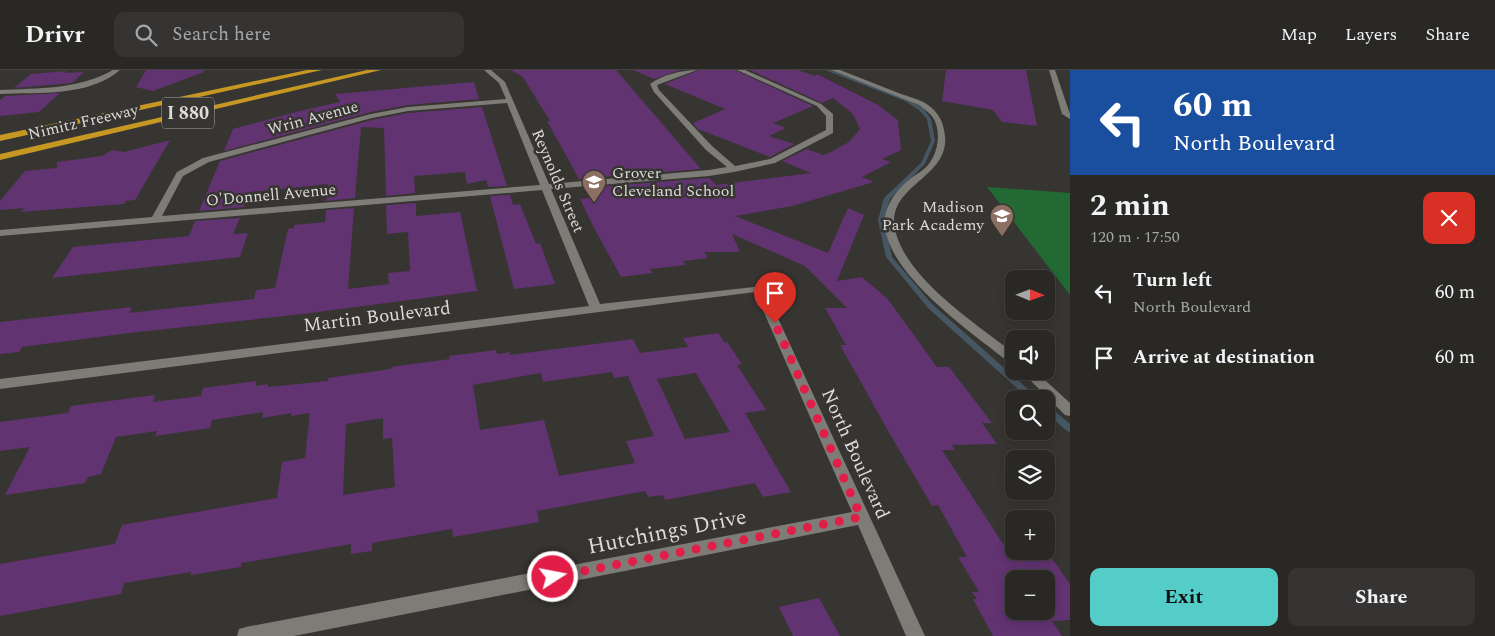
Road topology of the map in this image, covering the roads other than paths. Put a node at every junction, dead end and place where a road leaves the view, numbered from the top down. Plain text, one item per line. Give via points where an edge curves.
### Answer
1 (116, 70) edge
2 (318, 70) edge
3 (377, 70) edge
4 (486, 70) edge
5 (694, 70) edge
6 (740, 70) edge
7 (834, 70) edge
8 (1052, 70) edge
9 (0, 92) edge
10 (509, 101) junction
11 (1070, 116) edge
12 (0, 138) edge
13 (0, 157) edge
14 (734, 169) junction
15 (544, 186) junction
16 (155, 220) junction
17 (0, 234) edge
18 (759, 288) joint
19 (596, 308) junction
20 (1005, 353) edge
21 (1037, 380) edge
22 (0, 384) edge
23 (1070, 411) edge
24 (861, 517) junction
25 (246, 636) edge
26 (916, 636) edge

1 - 9 street via 67,88
2 - 12 highway, Nimitz Freeway / I 880
3 - 13 highway, Nimitz Freeway / I 880
4 - 10 street, Reynolds Street via 502,82
5 - 14 street via 663,79 654,84 656,91 709,148
6 - 14 street, O'Donnell Avenue via 819,105 830,116 830,131 772,161
7 - 20 street via 921,104 933,112 942,135 941,152 930,168 913,180 896,202 891,210 890,230 900,253 929,290
8 - 11 street via 1066,114
10 - 15 street, Reynolds Street
10 - 16 street, Wrin Avenue via 408,109 206,160 180,174
14 - 15 street, O'Donnell Avenue
15 - 16 street, O'Donnell Avenue
15 - 19 street, Reynolds Street
16 - 17 street, O'Donnell Avenue
18 - 19 street, Martin Boulevard
18 - 24 street, North Boulevard
19 - 22 street, Martin Boulevard
21 - 23 street
24 - 25 street, Hutchings Drive
24 - 26 street, North Boulevard

